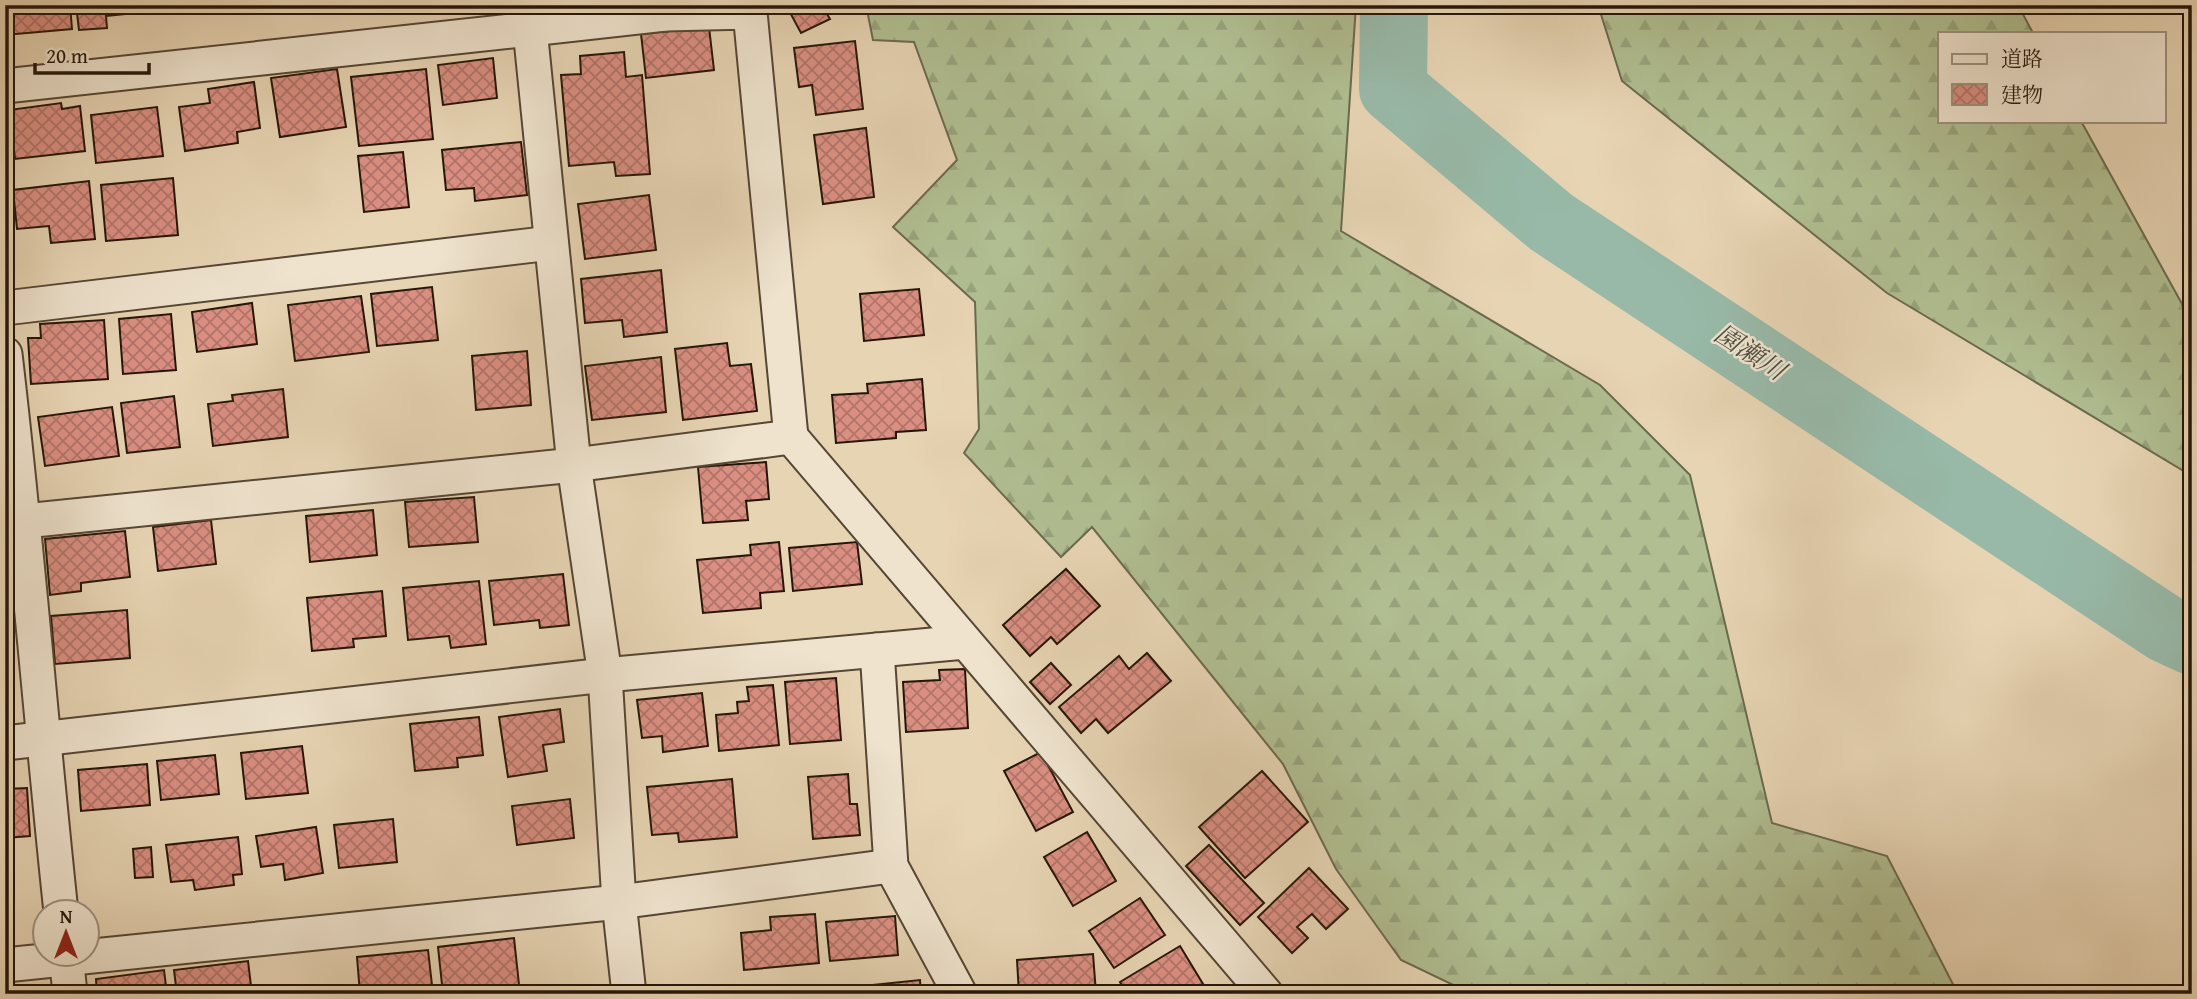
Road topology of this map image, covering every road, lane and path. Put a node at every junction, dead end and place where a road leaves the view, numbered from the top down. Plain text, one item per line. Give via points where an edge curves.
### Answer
1 (664, 9) edge
2 (530, 29) junction
3 (5, 86) edge
4 (551, 243) junction
5 (5, 308) edge
6 (5, 354) edge
7 (791, 438) junction
8 (574, 465) junction
9 (15, 522) edge
10 (965, 642) junction
11 (877, 650) junction
12 (605, 675) junction
13 (43, 740) junction
14 (5, 743) edge
15 (891, 866) junction
16 (60, 898) edge
17 (618, 902) junction
18 (102, 952) edge
19 (32, 961) edge
20 (5, 965) edge
21 (67, 968) edge
22 (70, 994) edge
23 (629, 994) edge
24 (960, 994) edge
25 (1266, 994) edge

1 - 2 street
1 - 7 street via 750,12
2 - 3 street
2 - 4 street
4 - 5 street
4 - 8 street
6 - 9 street
7 - 8 street
7 - 10 street
8 - 9 street
8 - 12 street
9 - 13 street
10 - 11 street
10 - 25 street
11 - 12 street
11 - 15 street
12 - 13 street
12 - 17 street
13 - 14 street
13 - 16 street
15 - 17 street
15 - 24 street
17 - 18 street
17 - 23 street
19 - 20 street
21 - 22 street

